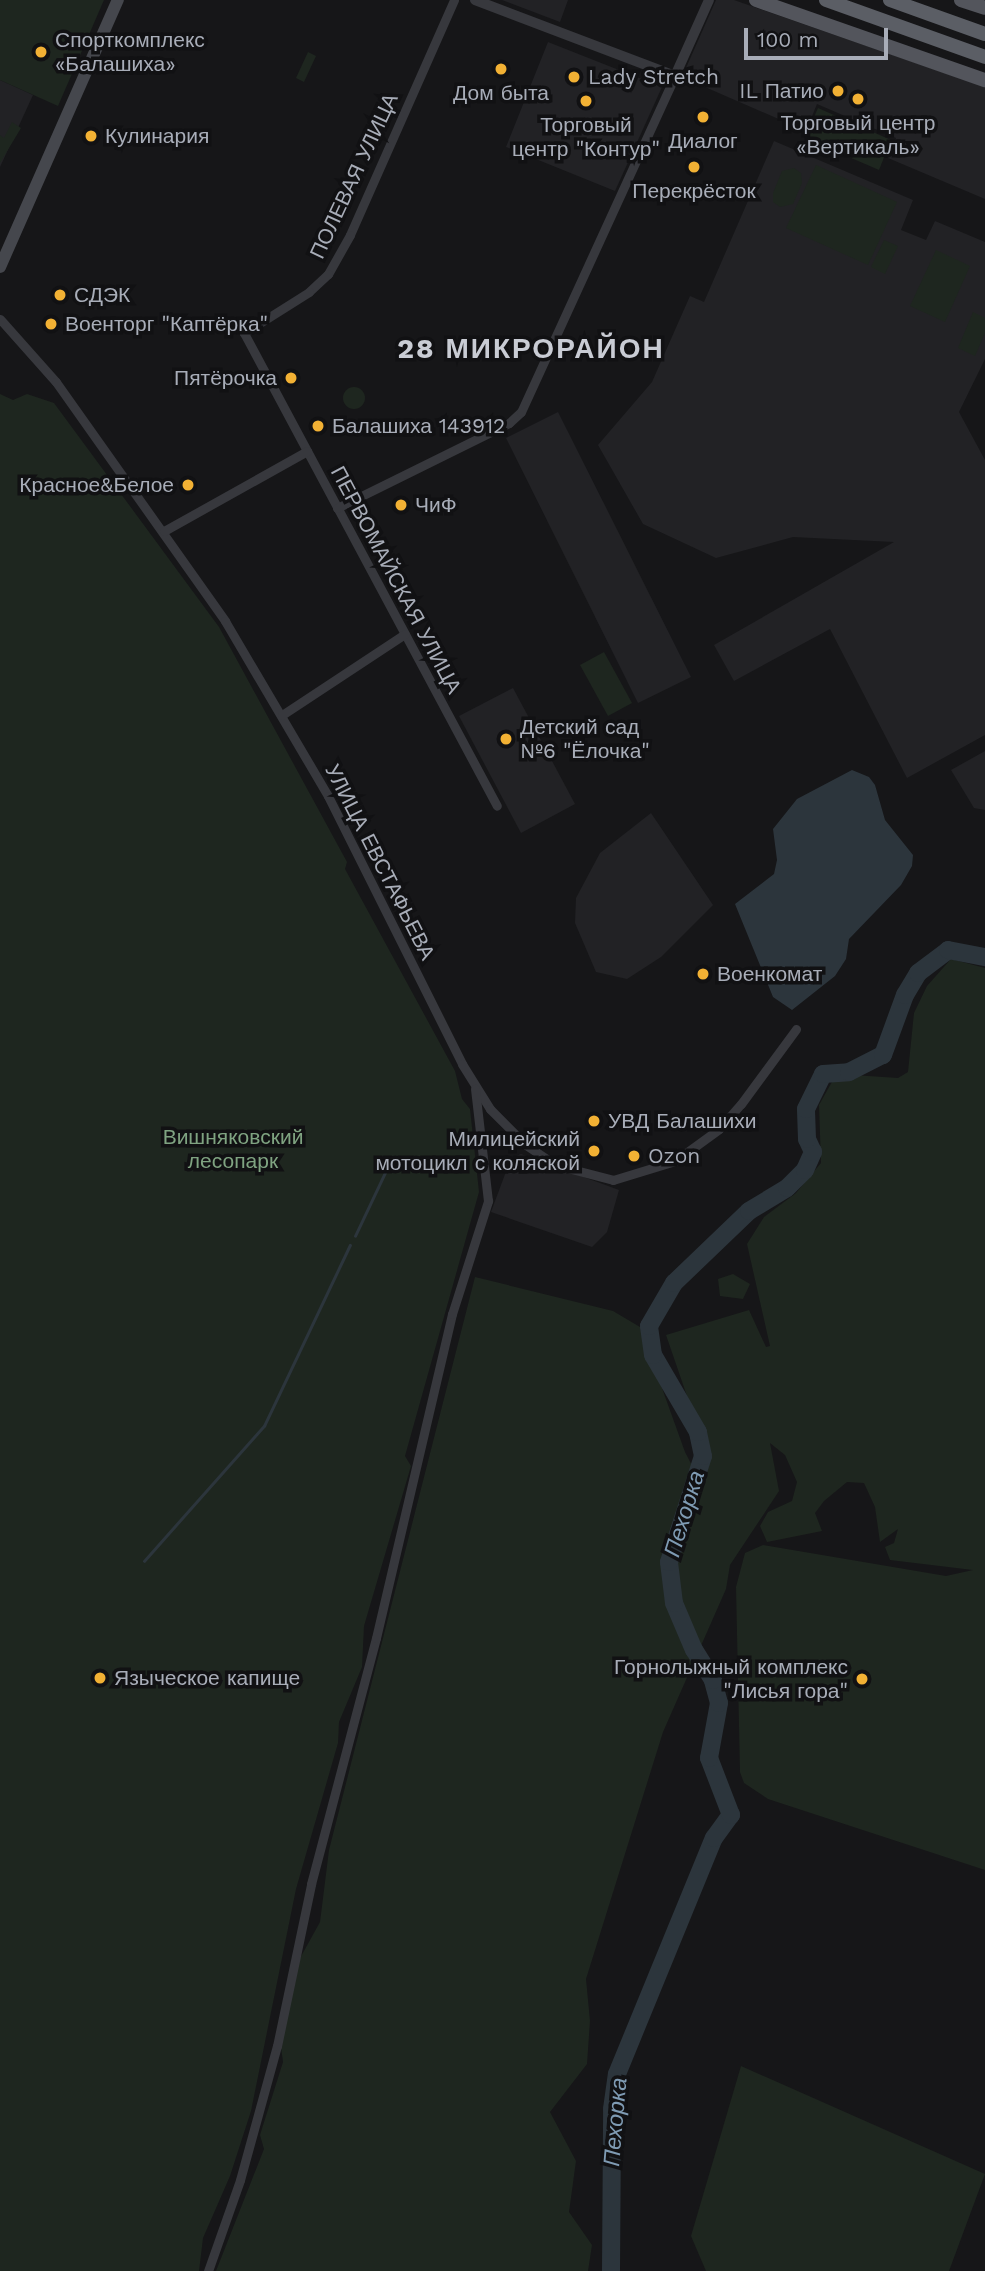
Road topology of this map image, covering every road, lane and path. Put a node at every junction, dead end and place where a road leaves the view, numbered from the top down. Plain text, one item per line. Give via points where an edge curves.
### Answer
1 (118, 0) edge
2 (454, 0) edge
3 (475, 0) edge
4 (709, 0) edge
5 (756, 0) edge
6 (826, 0) edge
7 (890, 0) edge
8 (961, 0) edge
9 (985, 8) edge
10 (985, 34) edge
11 (985, 57) edge
12 (675, 76) junction
13 (985, 80) edge
14 (3, 249) edge
15 (0, 267) edge
16 (0, 319) edge
17 (244, 333) joint
18 (307, 451) junction
19 (337, 508) junction
20 (164, 531) junction
21 (405, 635) junction
22 (282, 715) junction
23 (496, 806) dead end
24 (796, 1028) dead end
25 (475, 1085) junction
26 (208, 2271) edge

1 - 14 main road
2 - 17 street, ПОЛЕВАЯ УЛИЦА via 350,235 328,274 309,292
3 - 12 street
4 - 12 street
5 - 13 main road
6 - 11 highway
7 - 10 highway
8 - 9 main road
12 - 19 street via 528,401 509,424
14 - 15 main road
16 - 20 street, УЛИЦА ЕВСТАФЬЕВА via 56,382
17 - 18 street, ПЕРВОМАЙСКАЯ УЛИЦА
18 - 19 street, ПЕРВОМАЙСКАЯ УЛИЦА
18 - 20 street
19 - 21 street, ПЕРВОМАЙСКАЯ УЛИЦА
20 - 22 street, УЛИЦА ЕВСТАФЬЕВА
21 - 22 street
21 - 23 street, ПЕРВОМАЙСКАЯ УЛИЦА
22 - 25 street, УЛИЦА ЕВСТАФЬЕВА via 373,881
24 - 25 street, УЛИЦА ЕВСТАФЬЕВА via 719,1129 675,1161 620,1180 556,1165 526,1145 490,1109
25 - 26 street via 488,1200 453,1314 311,1884 277,2046 240,2180

